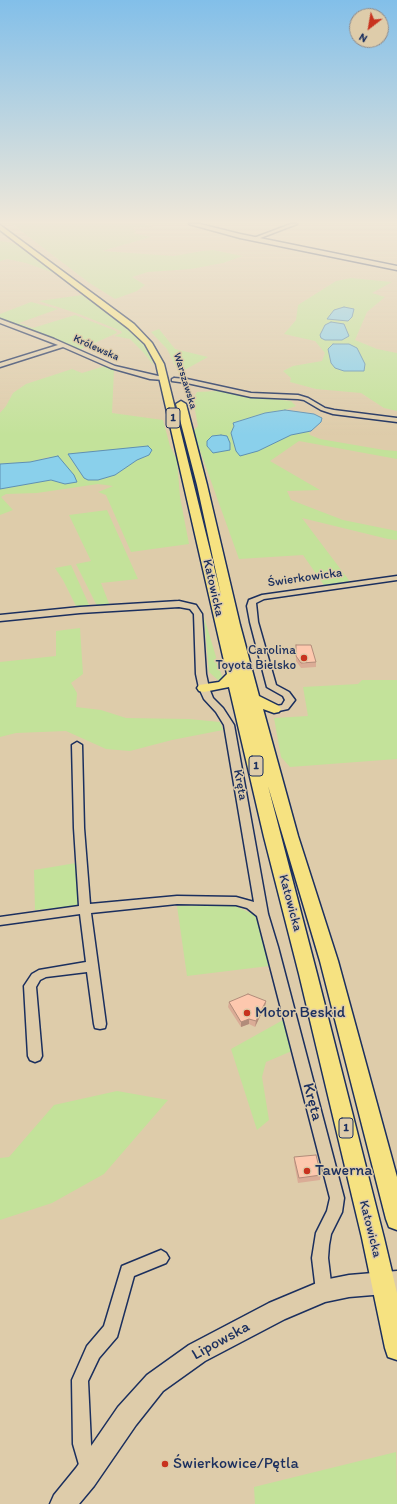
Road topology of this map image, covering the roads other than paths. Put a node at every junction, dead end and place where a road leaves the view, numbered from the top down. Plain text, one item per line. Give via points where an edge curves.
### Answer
1 (89, 294) edge
2 (98, 294) edge
3 (0, 321) edge
4 (63, 344) junction
5 (0, 365) edge
6 (172, 380) junction
7 (397, 420) edge
8 (188, 455) junction
9 (397, 578) edge
10 (0, 618) edge
11 (234, 675) junction
12 (204, 688) junction
13 (267, 715) junction
14 (77, 745) dead end
15 (85, 910) junction
16 (262, 914) junction
17 (0, 921) edge
18 (93, 966) junction
19 (100, 1024) dead end
20 (35, 1056) dead end
21 (397, 1219) edge
22 (161, 1258) dead end
23 (390, 1282) edge
24 (324, 1291) junction
25 (397, 1348) edge
26 (89, 1471) junction
27 (63, 1504) edge

1 - 6 main road, Warszawska / 1 via 131,326 148,343
2 - 6 main road, Warszawska / 1 via 152,337 164,352
3 - 4 street, Królewska
4 - 5 street
4 - 6 street, Królewska via 113,367
6 - 7 street, Królewska via 251,394 298,397 333,412
6 - 8 main road, Warszawska / 1
6 - 8 main road, Warszawska / 1
8 - 11 main road, Katowicka / 1 via 214,596
8 - 13 main road, Katowicka / 1 via 254,700
9 - 13 street, Świerkowicka via 262,597 252,602 254,622 272,687 286,694 290,700 285,706
10 - 12 street via 179,604 193,607 198,614
11 - 12 main road via 222,685
11 - 23 main road, Katowicka / 1 via 272,837
12 - 16 street, Kręta via 209,699 220,710 229,725
13 - 21 main road, Katowicka / 1 via 288,832 337,989
14 - 15 street via 79,828
15 - 16 street via 177,900 236,901 251,905
15 - 17 street
15 - 18 street
16 - 24 street, Kręta via 337,1198 321,1245
18 - 19 street
18 - 20 street via 43,973 36,977 30,986
22 - 26 street via 128,1271 111,1331 93,1352 80,1380 82,1444
23 - 24 street, Lipowska
23 - 25 main road, Katowicka / 1
24 - 26 street, Lipowska via 277,1311 197,1353 155,1383 127,1416
26 - 27 street, Lipowska

